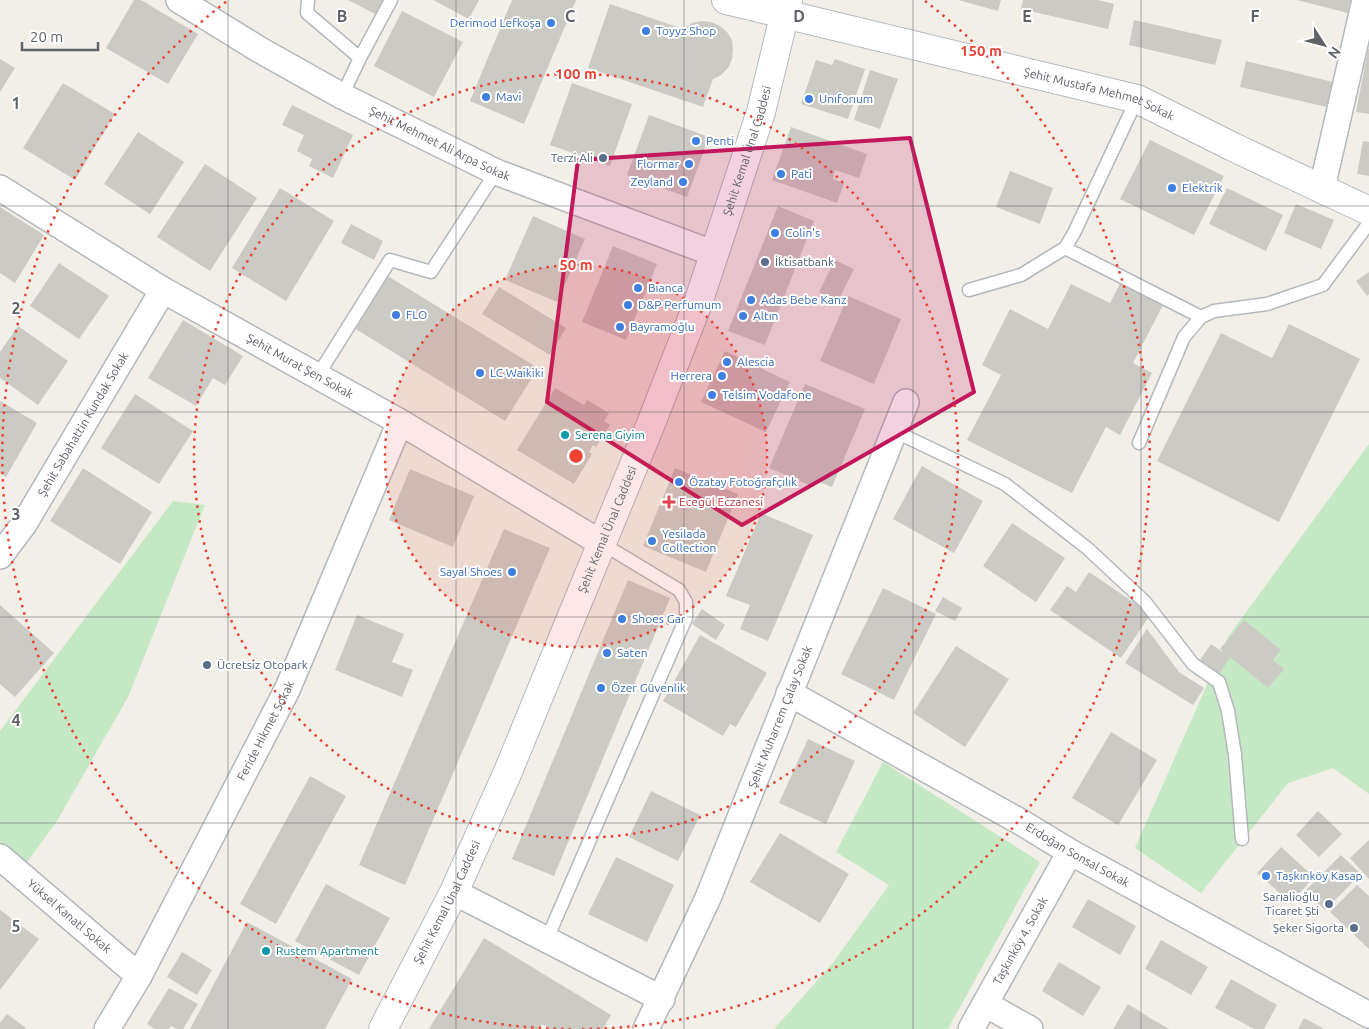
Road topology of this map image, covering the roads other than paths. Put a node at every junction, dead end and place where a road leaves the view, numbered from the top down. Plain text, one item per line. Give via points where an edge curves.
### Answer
1 (179, 0) edge
2 (308, 0) edge
3 (391, 0) edge
4 (726, 0) edge
5 (1366, 0) edge
6 (786, 7) edge
7 (360, 58) junction
8 (342, 96) junction
9 (1137, 99) junction
10 (496, 172) junction
11 (0, 188) edge
12 (1322, 188) junction
13 (1369, 210) edge
14 (1369, 223) edge
15 (1065, 248) junction
16 (715, 254) junction
17 (163, 290) junction
18 (969, 290) dead end
19 (1201, 317) junction
20 (318, 376) junction
21 (906, 402) dead end
22 (400, 422) junction
23 (894, 432) junction
24 (1139, 443) dead end
25 (601, 543) junction
26 (0, 556) edge
27 (789, 693) junction
28 (1242, 839) dead end
29 (1070, 852) junction
30 (0, 858) edge
31 (454, 892) junction
32 (547, 939) junction
33 (139, 976) junction
34 (662, 999) junction
35 (985, 1004) junction
36 (1369, 1015) edge
37 (108, 1029) edge
38 (384, 1029) edge
39 (646, 1029) edge
40 (971, 1029) edge
41 (1030, 1029) edge

1 - 8 street, Şehit Mehmet Ali Arpa Sokak
2 - 7 lane via 307,13
3 - 7 lane
4 - 6 street, Şehit Mustafa Mehmet Sokak
5 - 12 street
6 - 9 street, Şehit Mustafa Mehmet Sokak
6 - 16 street, Şehit Kemal Ünal Caddesi via 761,112
7 - 8 lane
8 - 10 street, Şehit Mehmet Ali Arpa Sokak
9 - 12 street, Şehit Mustafa Mehmet Sokak
9 - 15 lane
10 - 16 street, Şehit Mehmet Ali Arpa Sokak
10 - 20 lane via 431,272 390,260
11 - 17 street, Şehit Murat Şen Sokak
12 - 13 street, Şehit Mustafa Mehmet Sokak
14 - 19 lane via 1323,285 1267,304 1214,311
15 - 18 lane via 1021,275
15 - 19 lane
16 - 25 street, Şehit Kemal Ünal Caddesi via 654,417
17 - 20 street, Şehit Murat Şen Sokak
17 - 26 street, Şehit Sabahattin Kundak Sokak via 24,524
19 - 24 lane via 1184,336
20 - 22 street, Şehit Murat Şen Sokak
21 - 23 street, Şehit Muharrem Çalay Sokak
22 - 25 street, Şehit Murat Şen Sokak
22 - 33 street, Feride Hikmet Sokak via 288,690
23 - 27 street, Şehit Muharrem Çalay Sokak
23 - 28 lane via 1005,484 1087,548 1145,602 1193,664 1219,682 1236,755
25 - 31 street, Şehit Kemal Ünal Caddesi via 507,774
25 - 32 lane via 679,590 686,602 686,618
27 - 29 street, Erdoğan Sonsal Sokak
27 - 34 street, Şehit Muharrem Çalay Sokak via 708,898
29 - 35 street, Taşkınköy 4. Sokak
29 - 36 street, Erdoğan Sonsal Sokak
30 - 33 street, Yüksel Kanatl Sokak
31 - 32 street
31 - 38 street, Şehit Kemal Ünal Caddesi
32 - 34 street
33 - 37 street, Feride Hikmet Sokak
34 - 39 street, Şehit Muharrem Çalay Sokak
35 - 40 street, Taşkınköy 4. Sokak
35 - 41 street

